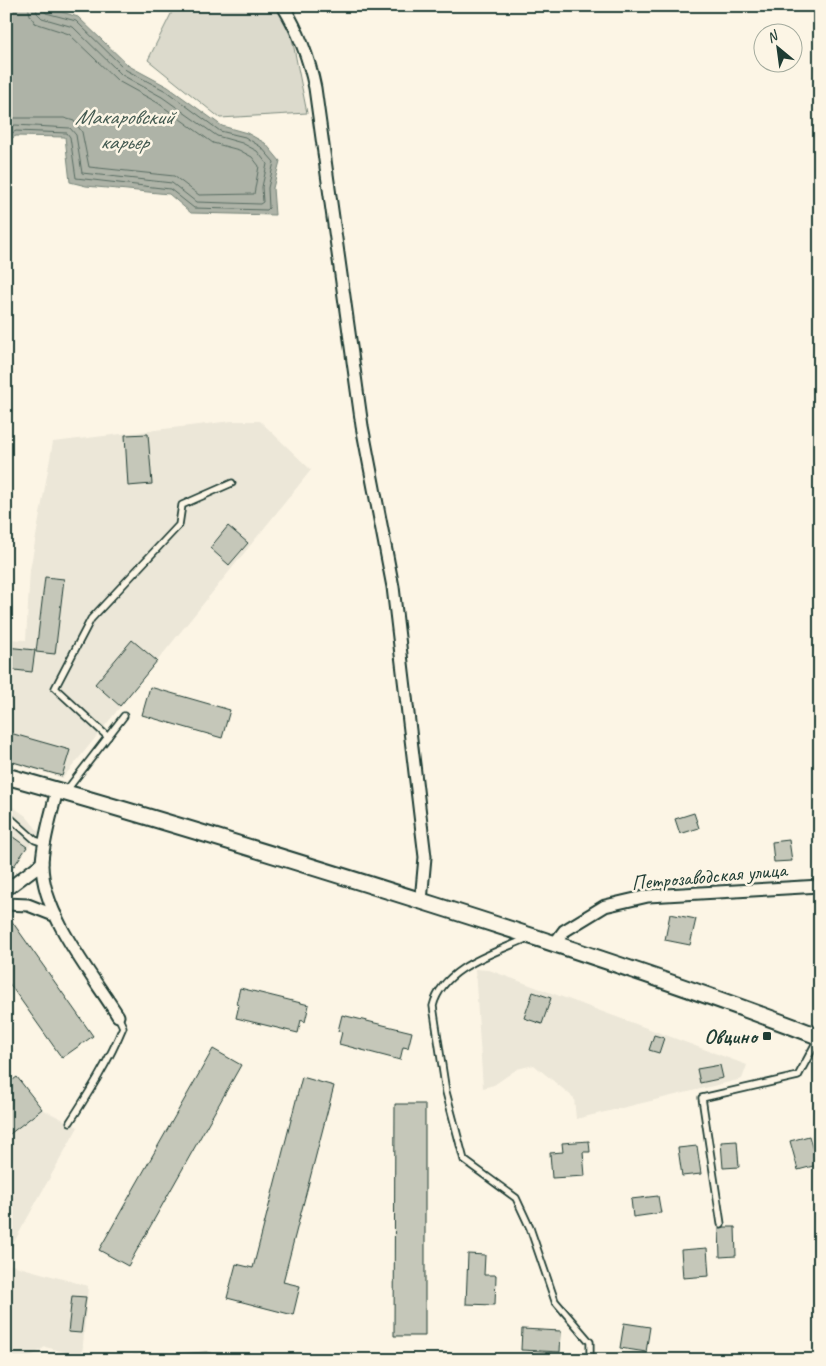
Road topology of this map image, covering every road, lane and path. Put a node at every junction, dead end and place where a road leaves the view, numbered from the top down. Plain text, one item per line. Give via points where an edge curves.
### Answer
1 (283, 6) edge
2 (232, 483) dead end
3 (124, 716) dead end
4 (108, 737) junction
5 (6, 776) edge
6 (61, 791) junction
7 (6, 814) edge
8 (46, 843) junction
9 (42, 863) junction
10 (820, 886) edge
11 (6, 890) edge
12 (421, 900) junction
13 (6, 904) edge
14 (56, 916) junction
15 (532, 936) junction
16 (555, 943) junction
17 (118, 1016) joint
18 (819, 1037) edge
19 (70, 1122) dead end
20 (721, 1224) dead end
21 (590, 1360) edge

1 - 12 street via 297,30 315,88 362,426 393,587 425,857
2 - 4 lane via 182,504 179,526 91,619 55,688
3 - 4 lane
4 - 6 lane
5 - 6 main road
6 - 8 street
6 - 12 main road
7 - 8 lane via 35,840
8 - 9 street
9 - 11 street
9 - 14 street via 44,886
10 - 16 street, Петрозаводская улица via 648,896 605,906 564,931
12 - 15 main road
13 - 14 street via 28,905
14 - 17 street
15 - 16 main road
15 - 21 lane via 472,963 447,981 436,994 433,1006 446,1092 464,1160 516,1198 555,1300 590,1342
16 - 18 main road via 665,979
17 - 19 lane via 123,1027 118,1039
18 - 20 lane via 798,1076 702,1098

